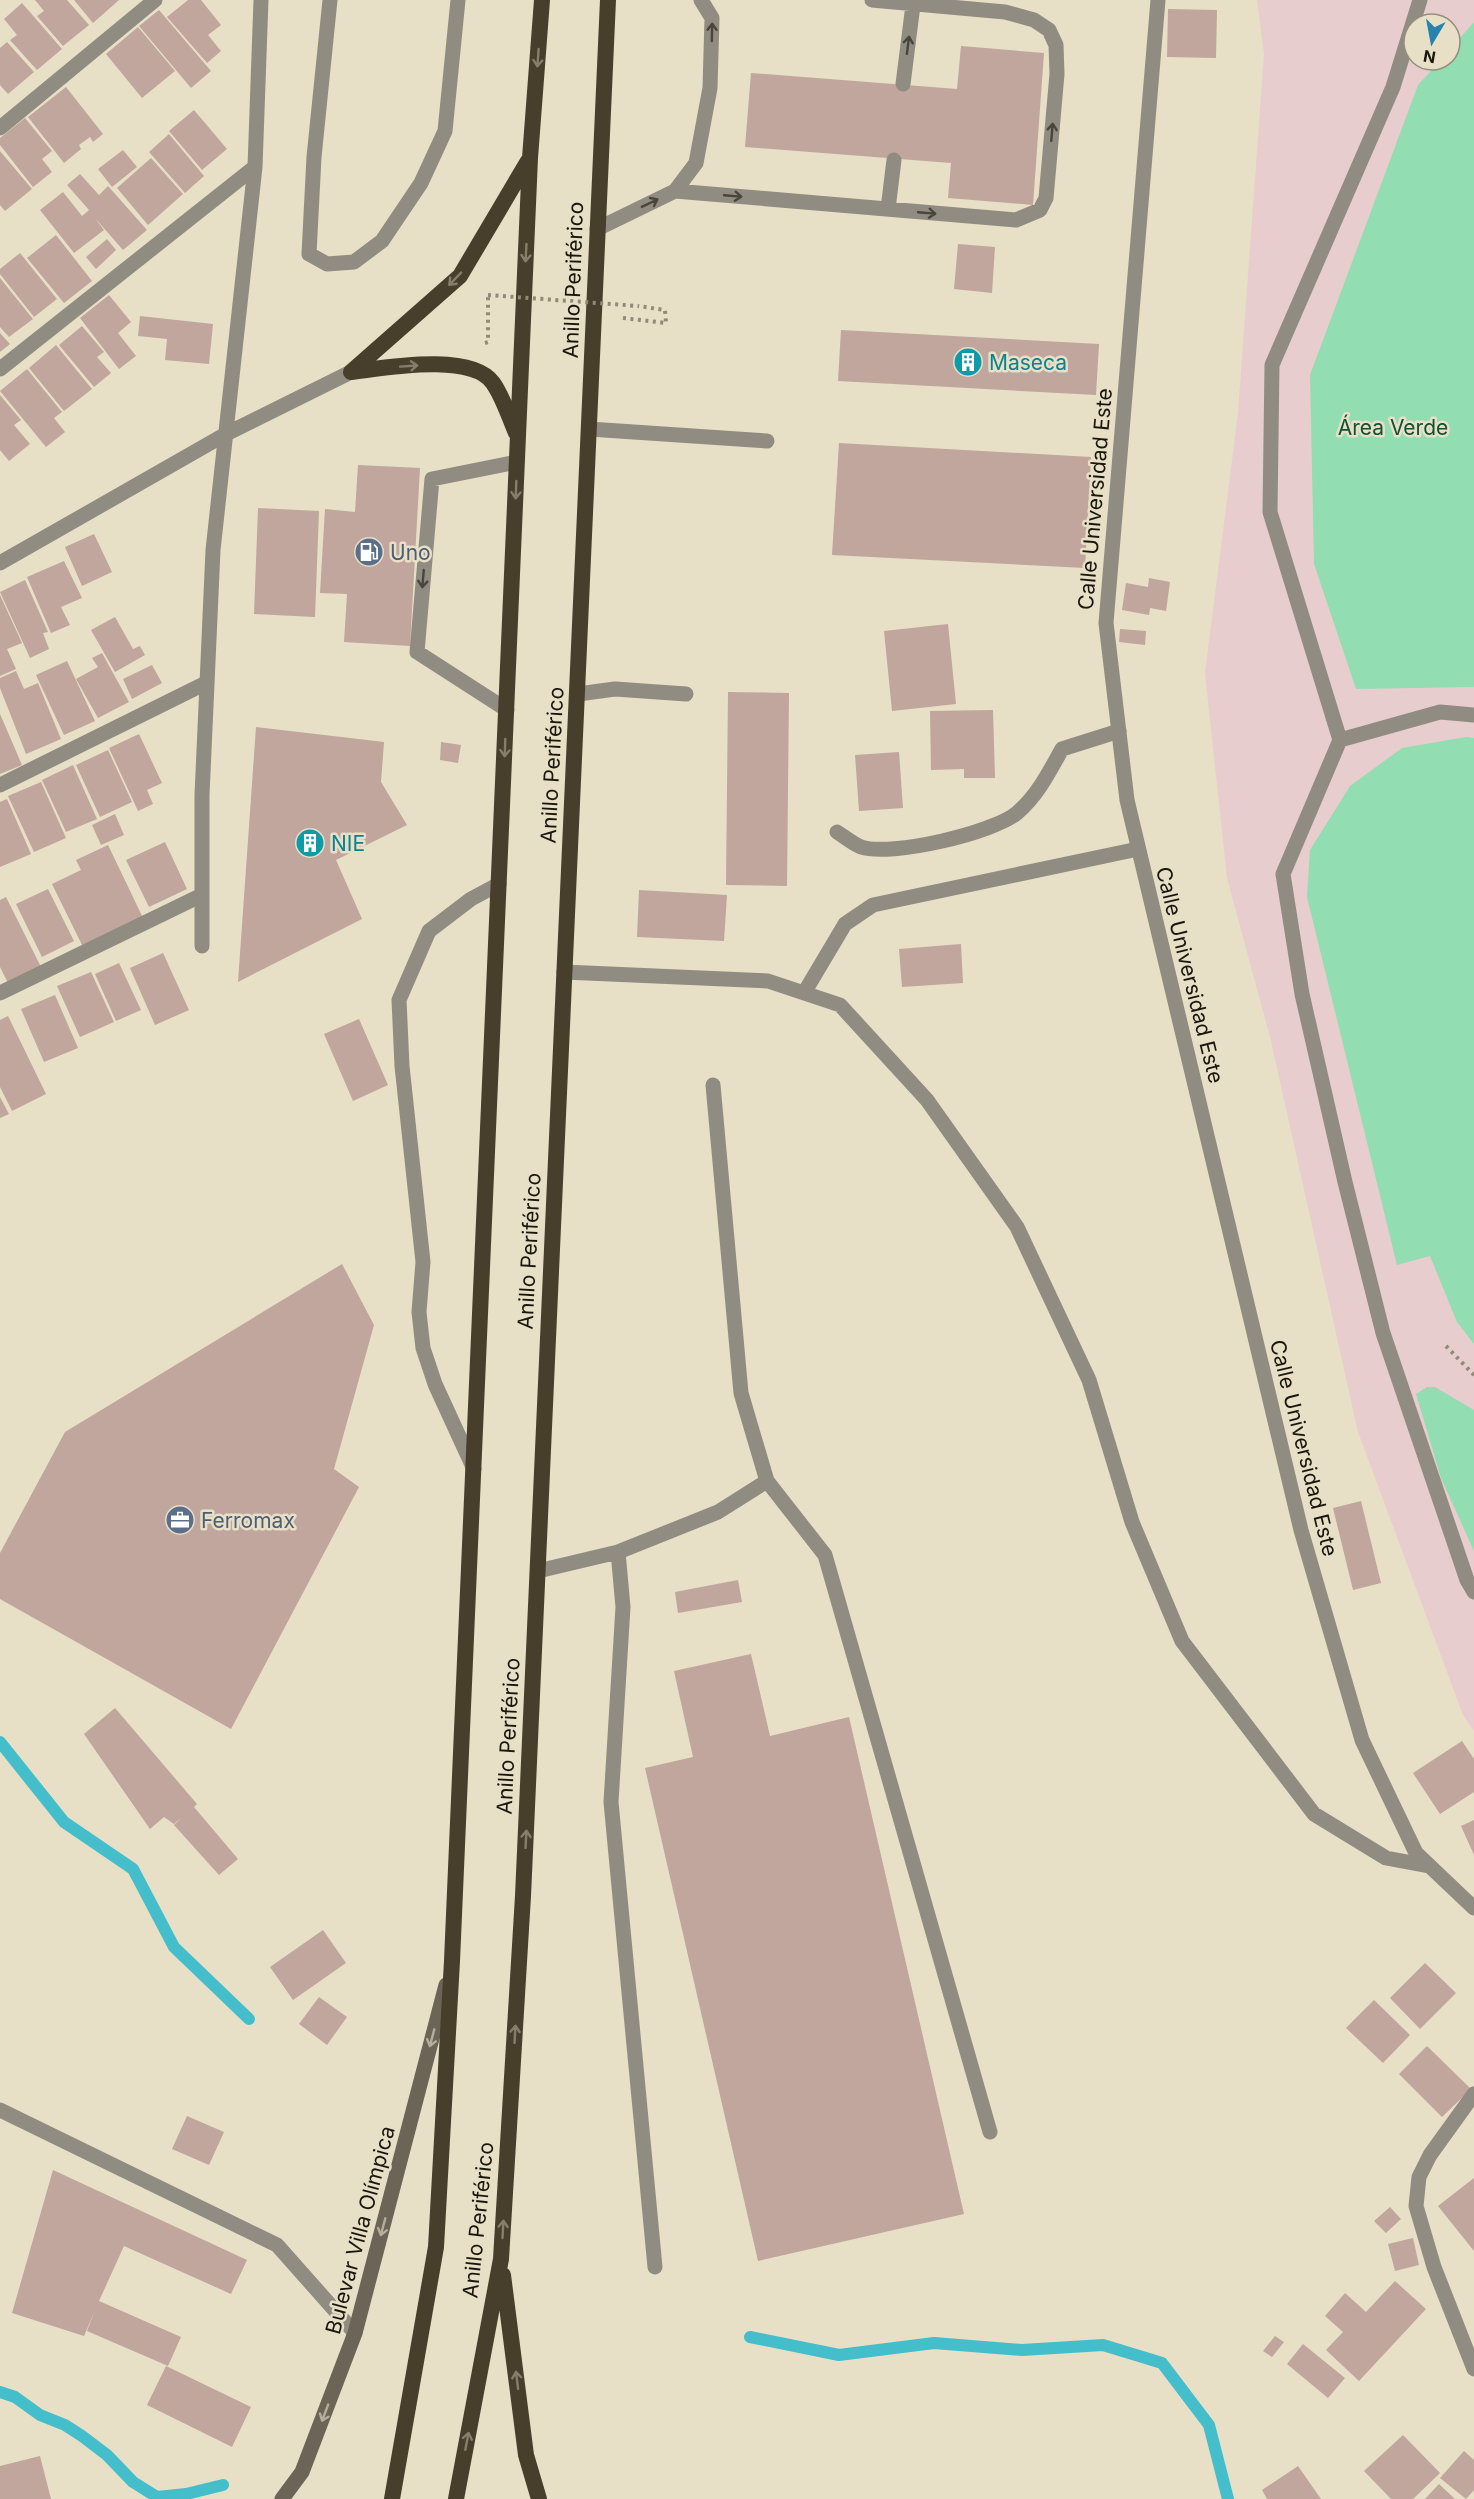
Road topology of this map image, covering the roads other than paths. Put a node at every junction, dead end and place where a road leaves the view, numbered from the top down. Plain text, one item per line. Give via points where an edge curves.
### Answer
1 (155, 0) edge
2 (261, 0) edge
3 (330, 0) edge
4 (458, 0) edge
5 (542, 0) edge
6 (608, 0) edge
7 (701, 0) edge
8 (872, 0) edge
9 (1158, 0) edge
10 (1420, 0) edge
11 (913, 5) junction
12 (903, 84) dead end
13 (0, 128) edge
14 (530, 158) junction
15 (894, 160) dead end
16 (255, 167) junction
17 (675, 191) junction
18 (888, 209) junction
19 (597, 229) junction
20 (0, 369) edge
21 (351, 372) junction
22 (589, 429) junction
23 (226, 434) junction
24 (518, 437) junction
25 (767, 441) dead end
26 (517, 462) junction
27 (0, 562) edge
28 (206, 683) junction
29 (578, 694) junction
30 (686, 694) dead end
31 (507, 710) junction
32 (1474, 715) edge
33 (1119, 731) junction
34 (1340, 740) junction
35 (0, 785) edge
36 (837, 832) dead end
37 (1138, 849) junction
38 (499, 884) junction
39 (202, 896) junction
40 (202, 946) dead end
41 (564, 972) junction
42 (0, 993) edge
43 (804, 993) junction
44 (713, 1086) dead end
45 (474, 1469) junction
46 (766, 1481) junction
47 (618, 1552) junction
48 (538, 1571) junction
49 (1474, 1593) edge
50 (1429, 1866) junction
51 (1474, 1908) edge
52 (452, 1961) junction
53 (1474, 2094) edge
54 (0, 2110) edge
55 (990, 2132) dead end
56 (501, 2259) junction
57 (655, 2267) dead end
58 (355, 2333) junction
59 (1474, 2369) edge
60 (282, 2499) edge
61 (392, 2499) edge
62 (456, 2499) edge
63 (539, 2499) edge

1 - 13 street
2 - 16 street
3 - 4 street via 314,157 309,254 327,264 354,262 382,241 421,183 445,131
5 -> 14 highway, Anillo Periférico
6 - 19 highway, Anillo Periférico
17 -> 7 street via 696,163 710,88 712,18
8 - 11 street
9 - 33 street, Calle Universidad Este via 1106,623
10 - 34 street via 1394,87 1272,364 1270,512
12 -> 11 street
18 -> 11 street via 1016,220 1040,210 1046,198 1057,74 1056,45 1049,30 1034,20 1005,12
14 -> 21 highway via 460,276
14 -> 24 highway, Anillo Periférico
15 - 18 street
16 - 20 street
16 - 23 street
17 -> 18 street
19 -> 17 street
19 - 22 highway, Anillo Periférico
21 - 23 street
21 -> 24 highway via 415,365 468,366 492,382
22 - 25 street
22 - 29 highway, Anillo Periférico
23 - 27 street
23 - 28 street via 213,550
24 - 26 highway, Anillo Periférico
26 -> 31 highway, Anillo Periférico
26 -> 31 street via 432,479 417,652
28 - 35 street
28 - 39 street
29 - 30 street via 615,689
29 - 41 highway, Anillo Periférico
31 -> 38 highway, Anillo Periférico
32 - 34 street via 1440,712
33 - 36 street via 1062,749 1038,792 1016,814 964,836 902,849 862,847
33 - 37 street, Calle Universidad Este via 1127,800
34 - 49 street via 1283,874 1302,994 1383,1333
37 - 43 street via 873,905 845,924
37 - 50 street, Calle Universidad Este via 1301,1530 1362,1740 1416,1853
38 - 45 highway, Anillo Periférico
38 - 45 street via 471,899 429,931 399,1000 402,1066 423,1262 419,1312 423,1347 435,1384
39 - 40 street
39 - 42 street
41 - 43 street via 768,981
41 - 48 highway, Anillo Periférico
43 - 50 street via 840,1005 927,1100 1017,1227 1089,1380 1132,1522 1182,1641 1314,1814 1386,1858
44 - 46 street via 741,1393
45 - 52 highway, Anillo Periférico
46 - 47 street via 718,1512
46 - 55 street via 825,1555
47 - 48 street
47 - 57 street via 624,1606 611,1802
56 -> 48 highway, Anillo Periférico
50 - 51 street, Calle Universidad Este
52 -> 58 main road, Bulevar Villa Olímpica
52 - 61 highway, Anillo Periférico via 436,2247
53 - 59 street via 1430,2155 1419,2177 1416,2206 1434,2267
54 - 58 street via 277,2244
62 -> 56 highway, Anillo Periférico
63 -> 56 highway via 526,2455
58 -> 60 main road, Bulevar Villa Olímpica via 302,2472

